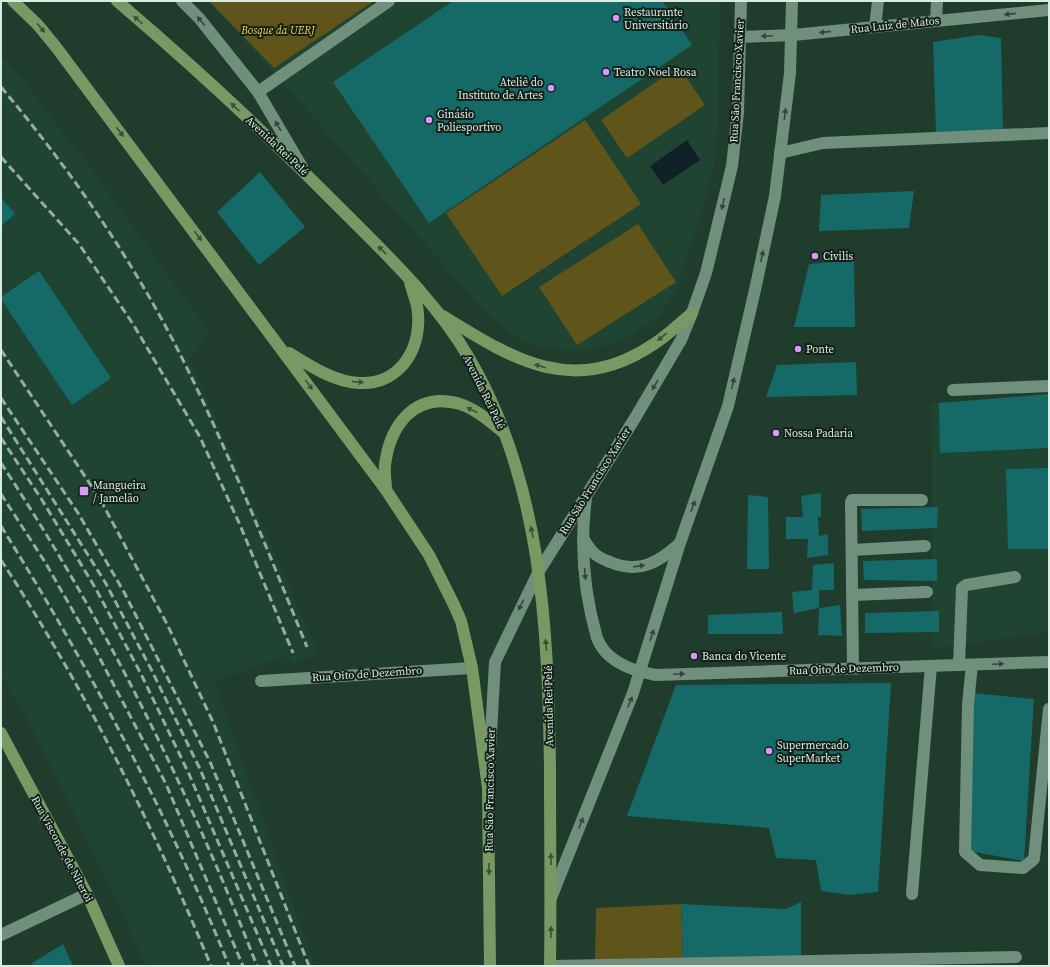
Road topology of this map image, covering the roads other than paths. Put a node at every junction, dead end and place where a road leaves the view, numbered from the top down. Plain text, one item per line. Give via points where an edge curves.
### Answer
1 (13, 1) edge
2 (117, 1) edge
3 (182, 1) edge
4 (389, 1) edge
5 (741, 1) edge
6 (792, 1) edge
7 (878, 1) edge
8 (938, 1) edge
9 (1049, 10) edge
10 (936, 21) junction
11 (875, 27) junction
12 (792, 35) junction
13 (741, 37) junction
14 (258, 92) junction
15 (1049, 133) edge
16 (780, 153) junction
17 (304, 172) junction
18 (409, 278) junction
19 (692, 313) junction
20 (439, 314) junction
21 (284, 351) junction
22 (1049, 386) edge
23 (953, 390) dead end
24 (504, 433) junction
25 (386, 490) junction
26 (586, 493) junction
27 (922, 500) dead end
28 (583, 538) junction
29 (680, 543) junction
30 (925, 546) dead end
31 (852, 550) junction
32 (539, 571) junction
33 (1016, 578) dead end
34 (927, 592) dead end
35 (853, 595) junction
36 (1049, 662) edge
37 (959, 665) junction
38 (972, 665) junction
39 (931, 666) junction
40 (472, 668) junction
41 (853, 668) junction
42 (640, 672) junction
43 (261, 681) dead end
44 (1049, 709) edge
45 (1, 733) edge
46 (488, 788) junction
47 (87, 894) junction
48 (912, 894) dead end
49 (551, 898) junction
50 (1, 935) edge
51 (1016, 957) dead end
52 (119, 966) edge
53 (490, 966) edge
54 (550, 966) edge
55 (554, 966) edge

1 -> 21 main road via 56,47
17 -> 2 main road, Avenida Rei Pelé
14 -> 3 main road via 199,18
4 - 14 main road
5 - 13 main road, Rua São Francisco Xavier
6 - 12 main road
7 - 11 main road
8 - 10 main road
9 -> 10 main road, Rua Luiz de Matos
10 - 11 main road, Rua Luiz de Matos
11 -> 12 main road, Rua Luiz de Matos
12 -> 13 main road, Rua Luiz de Matos
16 -> 12 main road
13 -> 19 main road, Rua São Francisco Xavier via 738,112 732,166 706,273
17 -> 14 main road
15 - 16 main road via 823,143
29 -> 16 main road via 728,406 775,196
18 -> 17 main road, Avenida Rei Pelé
18 - 20 main road, Avenida Rei Pelé
21 -> 18 main road via 313,368 357,383 378,382 393,375 405,363 413,349 417,328 417,306
19 -> 20 main road via 654,344 630,357 603,367 575,371 547,368 525,362 495,348
19 -> 26 main road, Rua São Francisco Xavier via 670,360
20 - 24 main road, Avenida Rei Pelé via 468,356 488,393
21 -> 25 main road
22 - 23 main road
24 -> 25 main road via 479,414 461,405 442,401 426,403 402,419 394,432 385,466
32 -> 24 main road, Avenida Rei Pelé via 528,513 514,459
25 - 40 main road via 428,555 454,605 461,621
26 - 28 main road, Rua Oito de Dezembro
26 - 32 main road, Rua São Francisco Xavier
27 - 31 main road via 852,500
28 -> 29 main road via 594,554 620,566 635,567 652,564
28 -> 42 main road, Rua Oito de Dezembro via 586,584 600,646 624,666
42 -> 29 main road
30 - 31 main road
31 - 35 main road
32 -> 46 main road, Rua São Francisco Xavier via 495,662
49 -> 32 main road, Avenida Rei Pelé via 548,671
33 - 37 main road via 966,585 962,588
34 - 35 main road
35 - 41 main road
38 -> 36 main road, Rua Oito de Dezembro
37 - 38 main road, Rua Oito de Dezembro
37 - 39 main road, Rua Oito de Dezembro
38 - 44 main road via 968,704 965,852 980,865 1024,868 1034,859
39 - 41 main road, Rua Oito de Dezembro
39 - 48 main road
40 - 43 main road, Rua Oito de Dezembro
40 - 46 main road
42 -> 41 main road, Rua Oito de Dezembro via 656,675
49 -> 42 main road
45 - 47 main road, Rua Visconde de Niterói
46 -> 53 main road, Rua São Francisco Xavier
47 - 50 main road
47 - 52 main road, Rua Visconde de Niterói
54 -> 49 main road
51 - 55 main road

